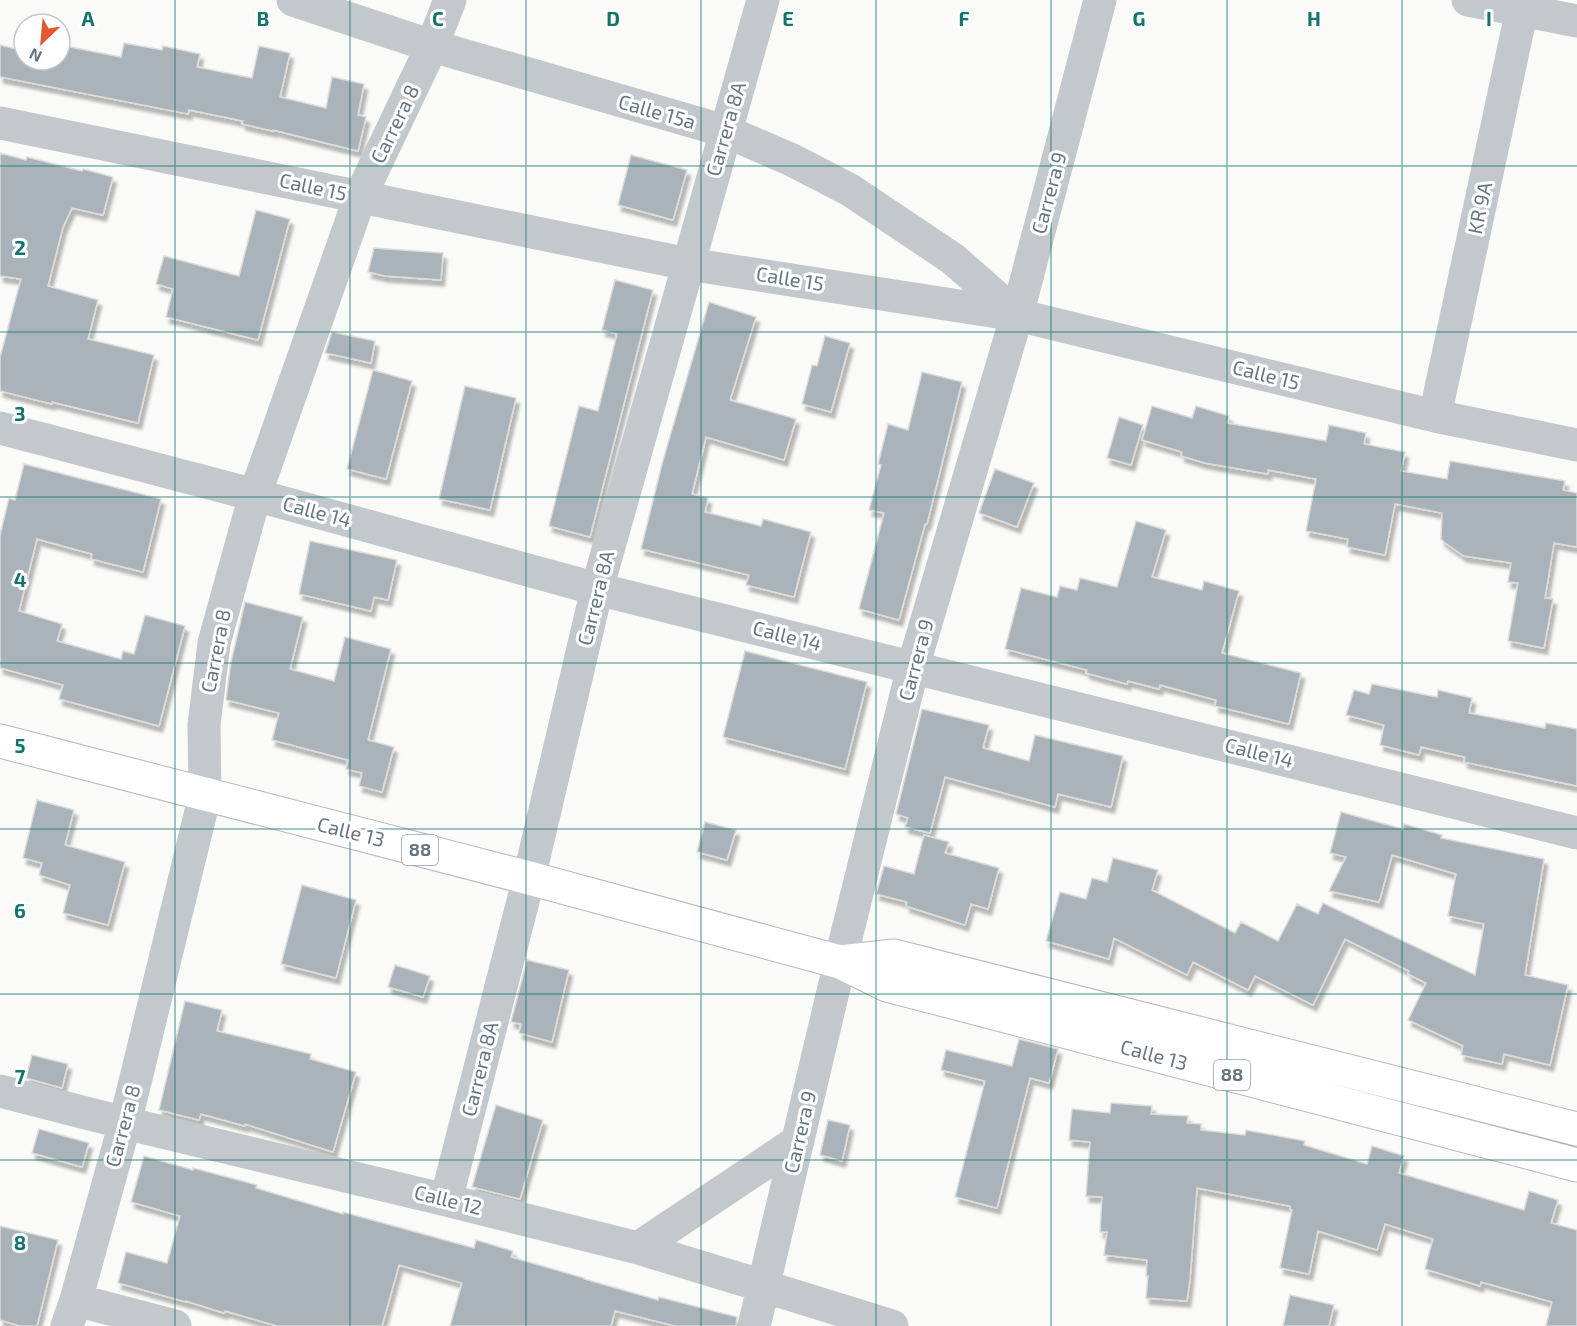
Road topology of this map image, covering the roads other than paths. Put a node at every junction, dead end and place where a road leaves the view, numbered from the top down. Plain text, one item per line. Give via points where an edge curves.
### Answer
1 (293, 0) edge
2 (450, 0) edge
3 (763, 0) edge
4 (1100, 0) edge
5 (1468, 0) edge
6 (1523, 5) edge
7 (1577, 21) edge
8 (432, 46) junction
9 (0, 123) edge
10 (725, 131) junction
11 (360, 197) junction
12 (688, 264) junction
13 (1017, 315) junction
14 (1435, 416) junction
15 (0, 428) edge
16 (1577, 445) edge
17 (255, 495) junction
18 (597, 589) junction
19 (913, 667) junction
20 (0, 741) edge
21 (205, 795) junction
22 (1577, 833) edge
23 (529, 878) junction
24 (840, 962) junction
25 (0, 1091) edge
26 (125, 1123) junction
27 (1577, 1130) edge
28 (798, 1141) junction
29 (1577, 1165) edge
30 (446, 1200) junction
31 (638, 1248) junction
32 (764, 1286) junction
33 (72, 1313) edge
34 (175, 1326) edge
35 (754, 1326) edge
36 (892, 1326) edge

1 - 8 street, Calle 15a
2 - 8 street, Carrera 8
3 - 10 street, Carrera 8A
4 - 13 street, Carrera 9
5 - 6 street
6 - 7 street
6 - 14 street, KR 9A
8 - 10 street, Calle 15a
8 - 11 street, Carrera 8
9 - 11 street, Calle 15
10 - 12 street, Carrera 8A
10 - 13 street, Calle 15a via 850,190 953,259
11 - 12 street, Calle 15
11 - 17 street, Carrera 8
12 - 13 street, Calle 15
12 - 18 street, Carrera 8A
13 - 14 street, Calle 15
13 - 19 street, Carrera 9
14 - 16 street, Calle 15
15 - 17 street, Calle 14
17 - 18 street, Calle 14
17 - 21 street, Carrera 8 via 214,643 204,725
18 - 19 street, Calle 14
18 - 23 street, Carrera 8A
19 - 22 street, Calle 14
19 - 24 street, Carrera 9
20 - 21 highway, Calle 13 / 88
21 - 23 highway, Calle 13 / 88
21 - 26 street, Carrera 8
23 - 24 highway, Calle 13 / 88
23 - 30 street, Carrera 8A
24 - 27 highway, Calle 13 / 88 via 894,956
24 - 28 street, Carrera 9
24 - 29 highway, Calle 13 / 88 via 887,985
25 - 26 street, Calle 12
26 - 30 street, Calle 12
26 - 33 street, Carrera 8
28 - 31 street
28 - 32 street, Carrera 9
30 - 31 street, Calle 12
31 - 32 street, Calle 12
32 - 35 street, Carrera 9
32 - 36 street, Calle 12
33 - 34 street

